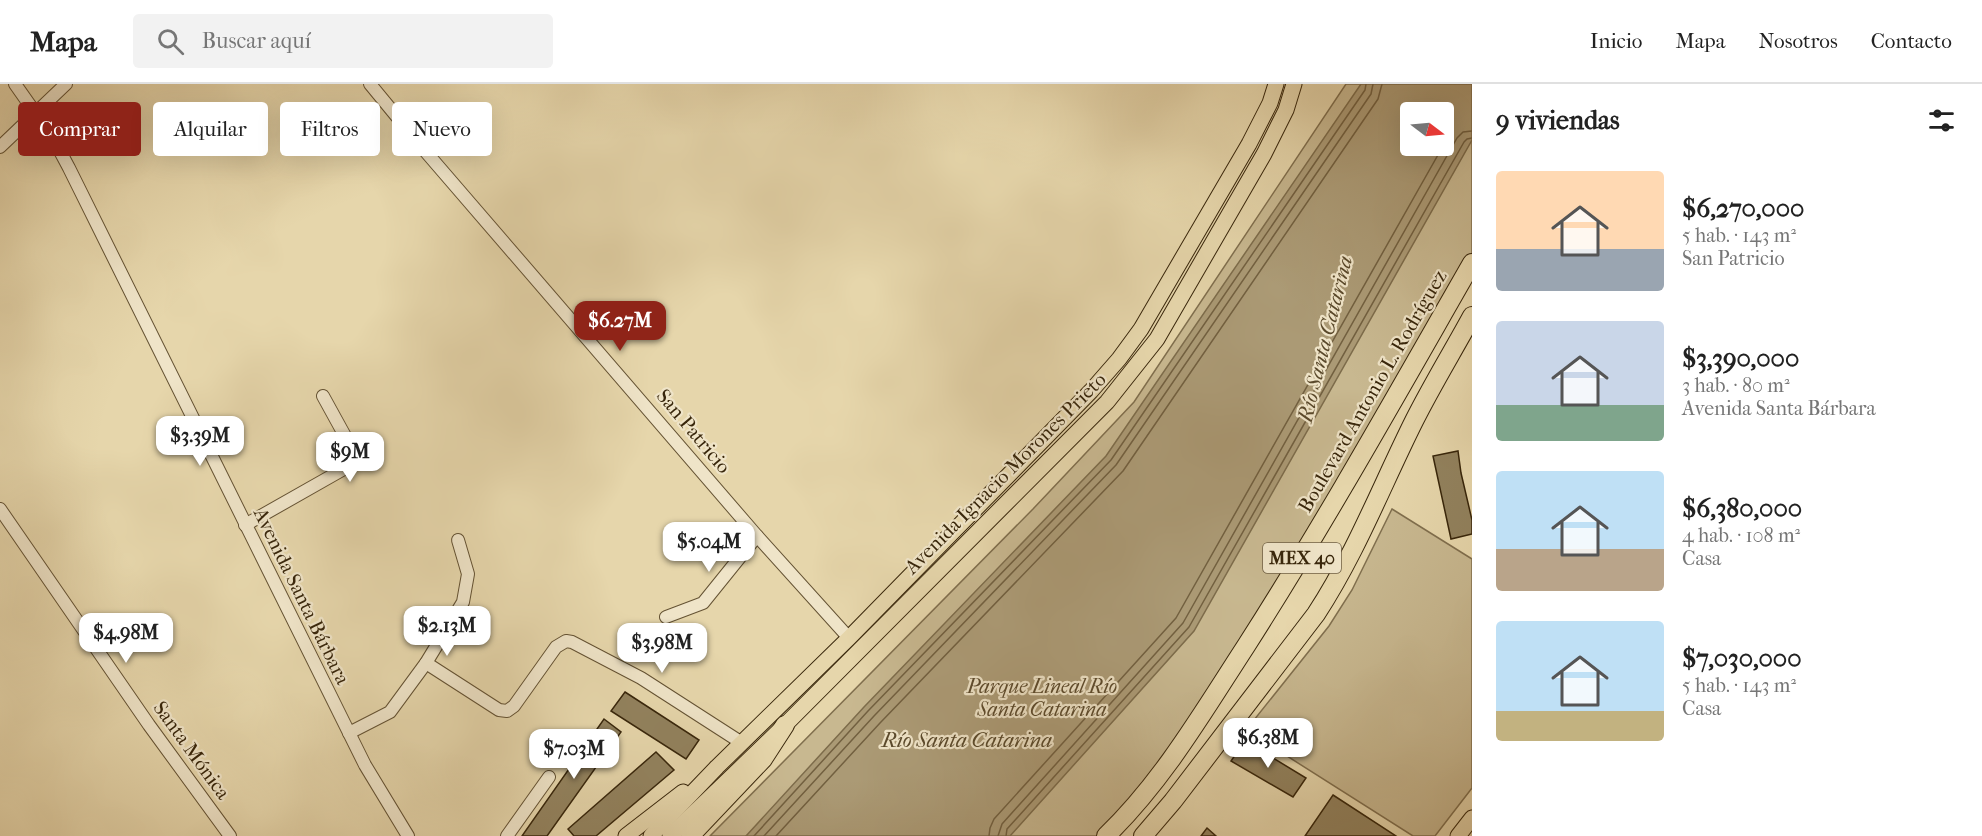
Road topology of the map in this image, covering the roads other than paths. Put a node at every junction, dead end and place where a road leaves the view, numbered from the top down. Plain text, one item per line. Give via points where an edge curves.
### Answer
1 (15, 84) edge
2 (66, 84) edge
3 (370, 84) edge
4 (1276, 84) edge
5 (1294, 84) edge
6 (28, 102) edge
7 (48, 102) edge
8 (18, 130) edge
9 (0, 147) edge
10 (63, 156) edge
11 (1472, 263) edge
12 (1472, 316) edge
13 (323, 396) dead end
14 (0, 509) edge
15 (245, 525) junction
16 (757, 536) junction
17 (458, 540) dead end
18 (666, 617) dead end
19 (849, 638) junction
20 (426, 663) junction
21 (784, 725) junction
22 (349, 733) junction
23 (742, 743) junction
24 (717, 767) junction
25 (549, 777) dead end
26 (1472, 818) edge
27 (696, 830) edge
28 (230, 836) edge
29 (408, 836) edge
30 (507, 836) edge
31 (626, 836) edge
32 (651, 836) edge
33 (670, 836) edge
34 (1106, 836) edge
35 (1143, 836) edge
36 (1458, 836) edge

1 - 6 street, Avenida Santa Bárbara
2 - 7 street
3 - 16 street, San Patricio
4 - 19 main road, Avenida Ignacio Morones Prieto via 1249,144 1141,329 1119,359
5 - 21 main road, Avenida Ignacio Morones Prieto via 1264,154 1157,339 1131,373 1107,402
8 - 9 street
10 - 15 street, Avenida Santa Bárbara
11 - 34 highway, Boulevard Antonio L. Rodríguez / MEX 40 via 1352,473 1248,643 1161,775
12 - 35 highway, MEX 40 via 1415,418 1332,590
13 - 15 street via 356,459
14 - 28 street, Santa Mónica
15 - 22 street, Avenida Santa Bárbara
16 - 18 street via 703,603
16 - 19 street, San Patricio
17 - 20 street via 468,574 463,602
19 - 23 main road, Avenida Ignacio Morones Prieto
20 - 22 street via 390,712
20 - 23 street via 499,710 507,711 556,647 572,642 641,678
21 - 27 highway via 763,759
21 - 33 main road, Avenida Ignacio Morones Prieto
22 - 29 street, Avenida Santa Bárbara
23 - 24 main road, Avenida Ignacio Morones Prieto
24 - 31 main road
24 - 32 main road, Avenida Ignacio Morones Prieto
25 - 30 street
26 - 36 main road

